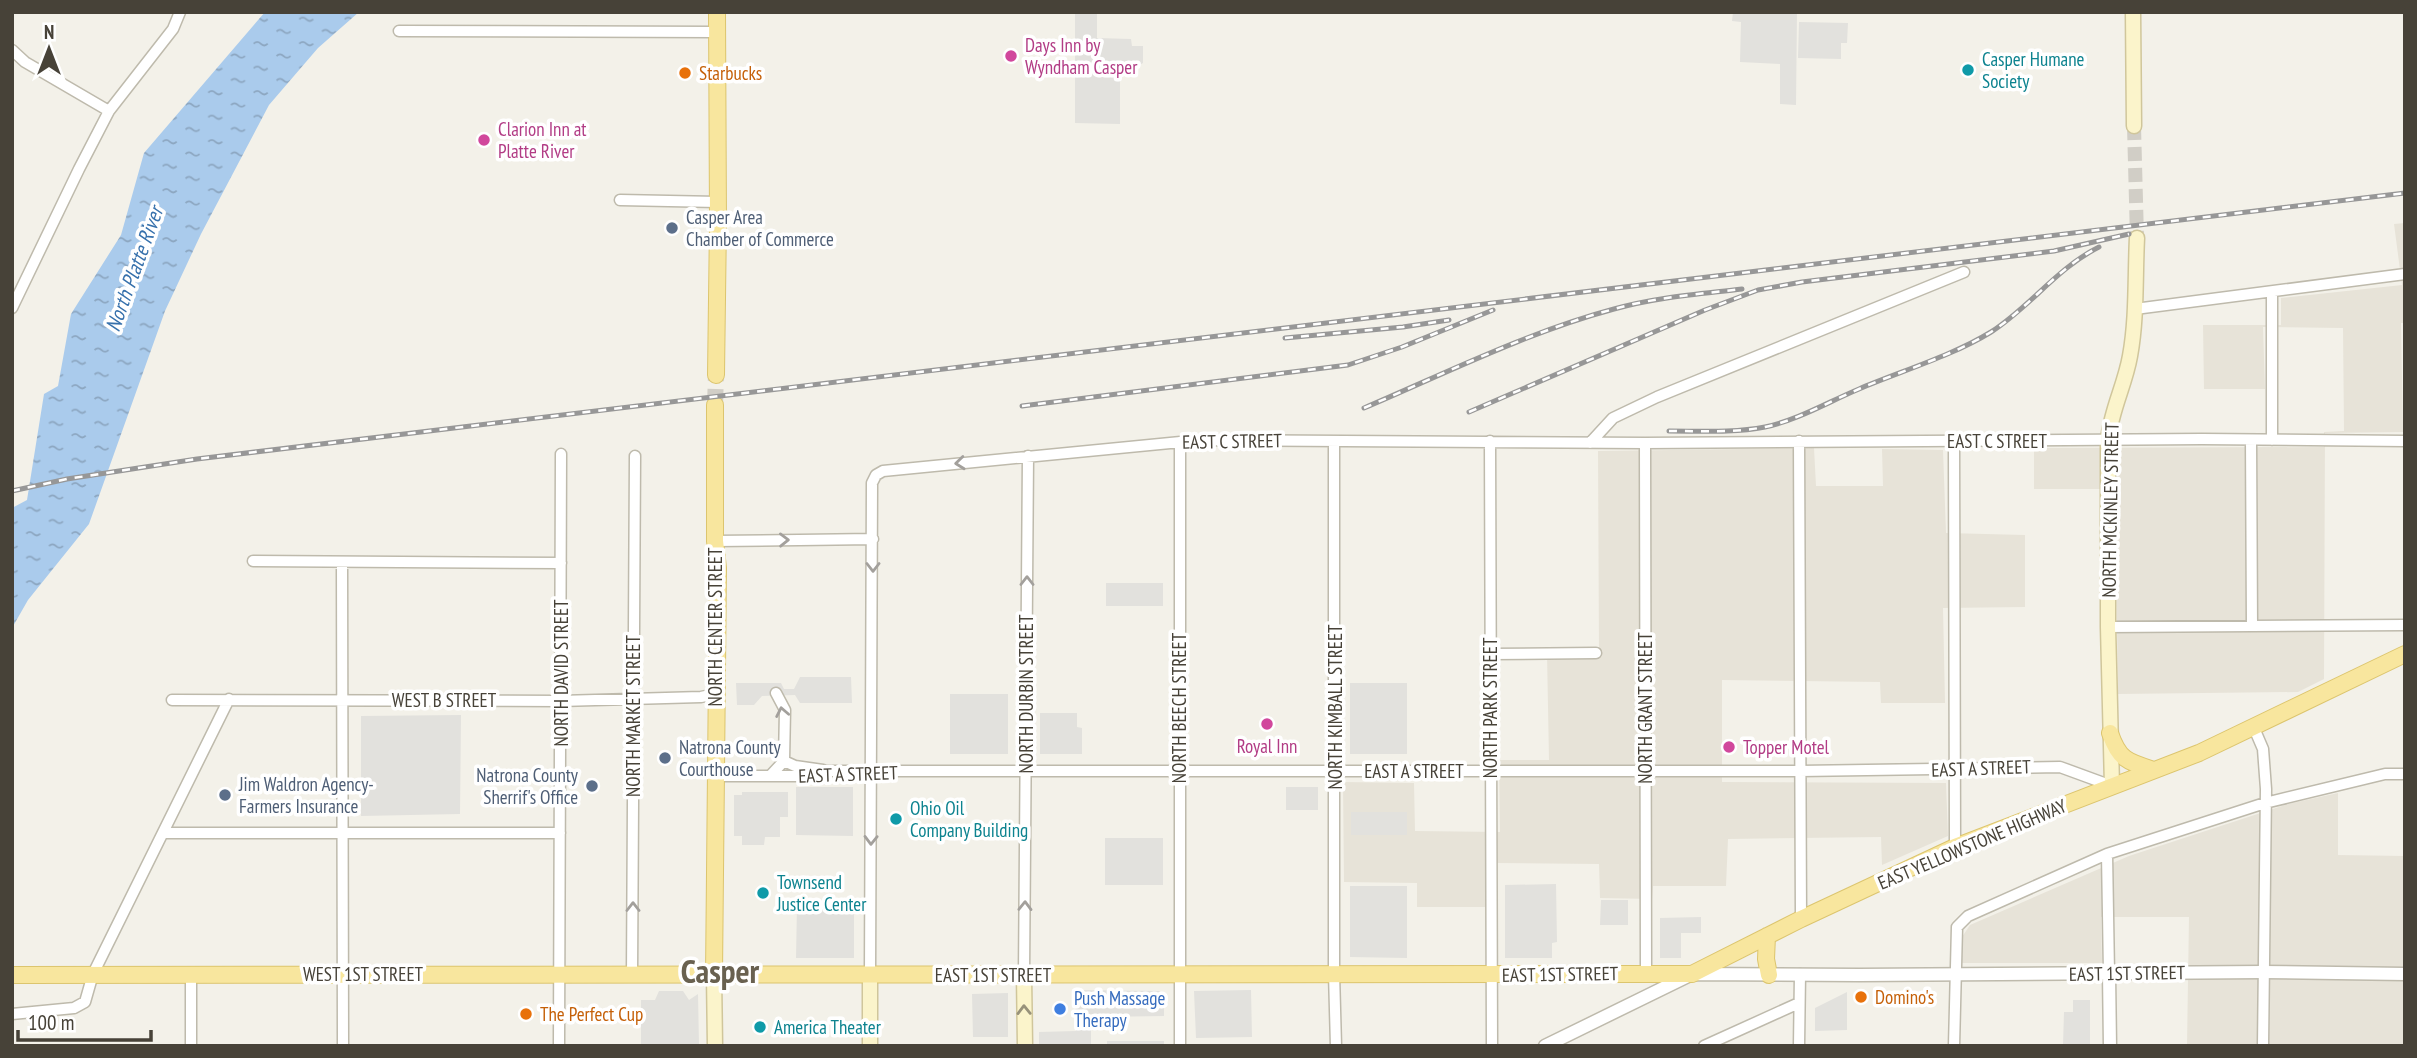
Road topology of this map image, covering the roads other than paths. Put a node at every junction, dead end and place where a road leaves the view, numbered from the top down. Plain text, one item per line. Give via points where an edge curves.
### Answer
1 (180, 12) edge
2 (716, 12) edge
3 (2133, 12) edge
4 (399, 31) dead end
5 (716, 32) junction
6 (12, 50) edge
7 (109, 111) junction
8 (2134, 126) tunnel mouth
9 (620, 200) dead end
10 (718, 202) junction
11 (2137, 238) tunnel mouth
12 (1965, 272) dead end
13 (2405, 274) edge
14 (2272, 292) junction
15 (12, 308) edge
16 (2135, 309) junction
17 (716, 375) tunnel mouth
18 (715, 405) tunnel mouth
19 (2108, 440) junction
20 (2251, 440) junction
21 (2272, 440) junction
22 (2405, 440) edge
23 (1334, 441) junction
24 (1490, 441) junction
25 (1799, 441) junction
26 (1954, 441) junction
27 (1180, 442) junction
28 (1590, 443) junction
29 (1645, 443) junction
30 (561, 454) dead end
31 (635, 456) dead end
32 (1028, 456) junction
33 (873, 539) junction
34 (715, 541) junction
35 (253, 561) dead end
36 (342, 562) junction
37 (561, 563) junction
38 (2405, 625) edge
39 (2252, 626) junction
40 (2108, 627) junction
41 (1597, 653) dead end
42 (1490, 654) junction
43 (2405, 654) edge
44 (776, 693) dead end
45 (715, 694) junction
46 (229, 699) junction
47 (633, 699) junction
48 (172, 700) dead end
49 (343, 700) junction
50 (561, 701) junction
51 (2254, 728) junction
52 (2110, 733) junction
53 (784, 761) junction
54 (1335, 770) junction
55 (1954, 770) junction
56 (2154, 770) junction
57 (826, 771) junction
58 (1491, 771) junction
59 (1644, 771) junction
60 (1800, 771) junction
61 (872, 772) junction
62 (1025, 772) junction
63 (1178, 772) junction
64 (2405, 774) edge
65 (715, 776) junction
66 (771, 776) junction
67 (2112, 786) junction
68 (2265, 803) junction
69 (163, 833) junction
70 (342, 833) junction
71 (560, 833) junction
72 (1955, 847) junction
73 (2107, 855) junction
74 (1801, 919) junction
75 (1767, 936) junction
76 (2263, 972) junction
77 (1334, 973) junction
78 (93, 974) junction
79 (191, 974) junction
80 (343, 974) junction
81 (1646, 974) junction
82 (1692, 974) junction
83 (1800, 974) junction
84 (1954, 974) junction
85 (2109, 974) junction
86 (2405, 974) edge
87 (12, 975) edge
88 (559, 975) junction
89 (632, 975) junction
90 (714, 975) junction
91 (870, 975) junction
92 (1024, 975) junction
93 (1179, 975) junction
94 (1490, 975) junction
95 (1769, 975) junction
96 (1799, 1003) junction
97 (12, 1014) edge
98 (191, 1046) edge
99 (343, 1046) edge
100 (558, 1046) edge
101 (715, 1046) edge
102 (870, 1046) edge
103 (1025, 1046) edge
104 (1180, 1046) edge
105 (1336, 1046) edge
106 (1492, 1046) edge
107 (1545, 1046) edge
108 (1704, 1046) edge
109 (1799, 1046) edge
110 (1954, 1046) edge
111 (2110, 1046) edge
112 (2263, 1046) edge

1 - 7 street via 173,29
2 - 5 main road
3 - 8 main road
4 - 5 street
5 - 10 main road
6 - 7 street
7 - 15 street
9 - 10 street
10 - 17 main road
11 - 16 main road, NORTH MCKINLEY STREET
12 - 28 street via 1657,397 1613,418
13 - 14 street
14 - 16 street
14 - 21 street
16 - 19 main road, NORTH MCKINLEY STREET via 2130,357
18 - 34 main road, NORTH CENTER STREET
19 - 20 street, EAST C STREET
19 - 26 street, EAST C STREET
19 - 40 main road, NORTH MCKINLEY STREET
20 - 21 street, EAST C STREET
20 - 39 street
21 - 22 street, EAST C STREET
23 - 24 street, EAST C STREET
23 - 27 street, EAST C STREET
23 - 54 street, NORTH KIMBALL STREET
24 - 28 street, EAST C STREET
24 - 42 street, NORTH PARK STREET
25 - 26 street, EAST C STREET
25 - 29 street, EAST C STREET
25 - 60 street
26 - 55 street
27 - 32 street, EAST C STREET
27 - 63 street, NORTH BEECH STREET
28 - 29 street, EAST C STREET
29 - 59 street, NORTH GRANT STREET
30 - 37 street, NORTH DAVID STREET
31 - 47 street, NORTH MARKET STREET
32 -> 33 street, EAST C STREET via 883,471 873,482
62 -> 32 street, NORTH DURBIN STREET
34 -> 33 street
33 -> 61 street
34 - 45 main road, NORTH CENTER STREET
35 - 36 street
36 - 37 street
36 - 49 street
37 - 50 street, NORTH DAVID STREET
38 - 39 street
39 - 40 street
40 - 52 main road, NORTH MCKINLEY STREET
41 - 42 street
42 - 58 street, NORTH PARK STREET
43 - 51 main road, EAST YELLOWSTONE HIGHWAY
53 -> 44 street via 785,710
45 - 47 street, WEST B STREET
45 - 65 main road, NORTH CENTER STREET
46 - 48 street, WEST B STREET
46 - 49 street, WEST B STREET
46 - 69 street
47 - 50 street, WEST B STREET
89 -> 47 street, NORTH MARKET STREET
49 - 50 street, WEST B STREET
49 - 70 street
50 - 71 street, NORTH DAVID STREET
51 - 56 main road, EAST YELLOWSTONE HIGHWAY
51 - 68 street via 2263,749
52 - 56 main road via 2123,758
52 - 67 main road, NORTH MCKINLEY STREET
53 - 57 street
53 - 66 street
54 - 58 street, EAST A STREET
54 - 63 street, EAST A STREET
54 - 77 street, NORTH KIMBALL STREET
55 - 60 street, EAST A STREET
55 - 67 street, EAST A STREET via 2060,767
55 - 72 street
56 - 67 main road, EAST YELLOWSTONE HIGHWAY
57 - 61 street, EAST A STREET
57 - 66 street, EAST A STREET via 810,776
58 - 59 street, EAST A STREET
58 - 94 street, NORTH PARK STREET
59 - 60 street, EAST A STREET
59 - 81 street, NORTH GRANT STREET
60 - 74 street
61 - 62 street, EAST A STREET
61 -> 91 street
62 - 63 street, EAST A STREET
92 -> 62 street, NORTH DURBIN STREET
63 - 93 street, NORTH BEECH STREET
64 - 68 street via 2385,774
65 - 66 street, EAST A STREET
65 - 90 main road, NORTH CENTER STREET
67 - 72 main road, EAST YELLOWSTONE HIGHWAY
68 - 73 street
68 - 76 street
69 - 70 street
69 - 78 street
70 - 71 street
70 - 80 street
71 - 88 street, NORTH DAVID STREET
72 - 74 main road, EAST YELLOWSTONE HIGHWAY
73 - 84 street via 1968,916 1957,927
73 - 85 street
74 - 75 main road, EAST YELLOWSTONE HIGHWAY
75 - 82 main road, EAST YELLOWSTONE HIGHWAY
75 - 95 main road
76 - 85 street, EAST 1ST STREET
76 - 86 street, EAST 1ST STREET
76 - 112 street
77 - 93 main road, EAST 1ST STREET
77 - 94 main road, EAST 1ST STREET
77 - 105 street, NORTH KIMBALL STREET
78 - 79 main road, WEST 1ST STREET
78 - 87 main road, WEST 1ST STREET
78 - 97 street via 85,1002 75,1007
79 - 80 main road, WEST 1ST STREET
79 - 98 street
80 - 88 main road, WEST 1ST STREET
80 - 99 street
81 - 82 main road, EAST 1ST STREET
81 - 94 main road, EAST 1ST STREET
82 - 95 street, EAST 1ST STREET
82 - 107 street, EAST YELLOWSTONE HIGHWAY
83 - 84 street, EAST 1ST STREET
83 - 95 street, EAST 1ST STREET
83 - 96 street
84 - 85 street, EAST 1ST STREET
84 - 110 street
85 - 111 street
88 - 89 main road, WEST 1ST STREET
88 - 100 street, NORTH DAVID STREET
89 - 90 main road, WEST 1ST STREET
90 - 91 main road, EAST 1ST STREET
90 - 101 main road
91 - 92 main road, EAST 1ST STREET
91 - 102 main road
92 - 93 main road, EAST 1ST STREET
103 -> 92 main road
93 - 104 street, NORTH BEECH STREET
94 - 106 street, NORTH PARK STREET
96 - 108 street
96 - 109 street

